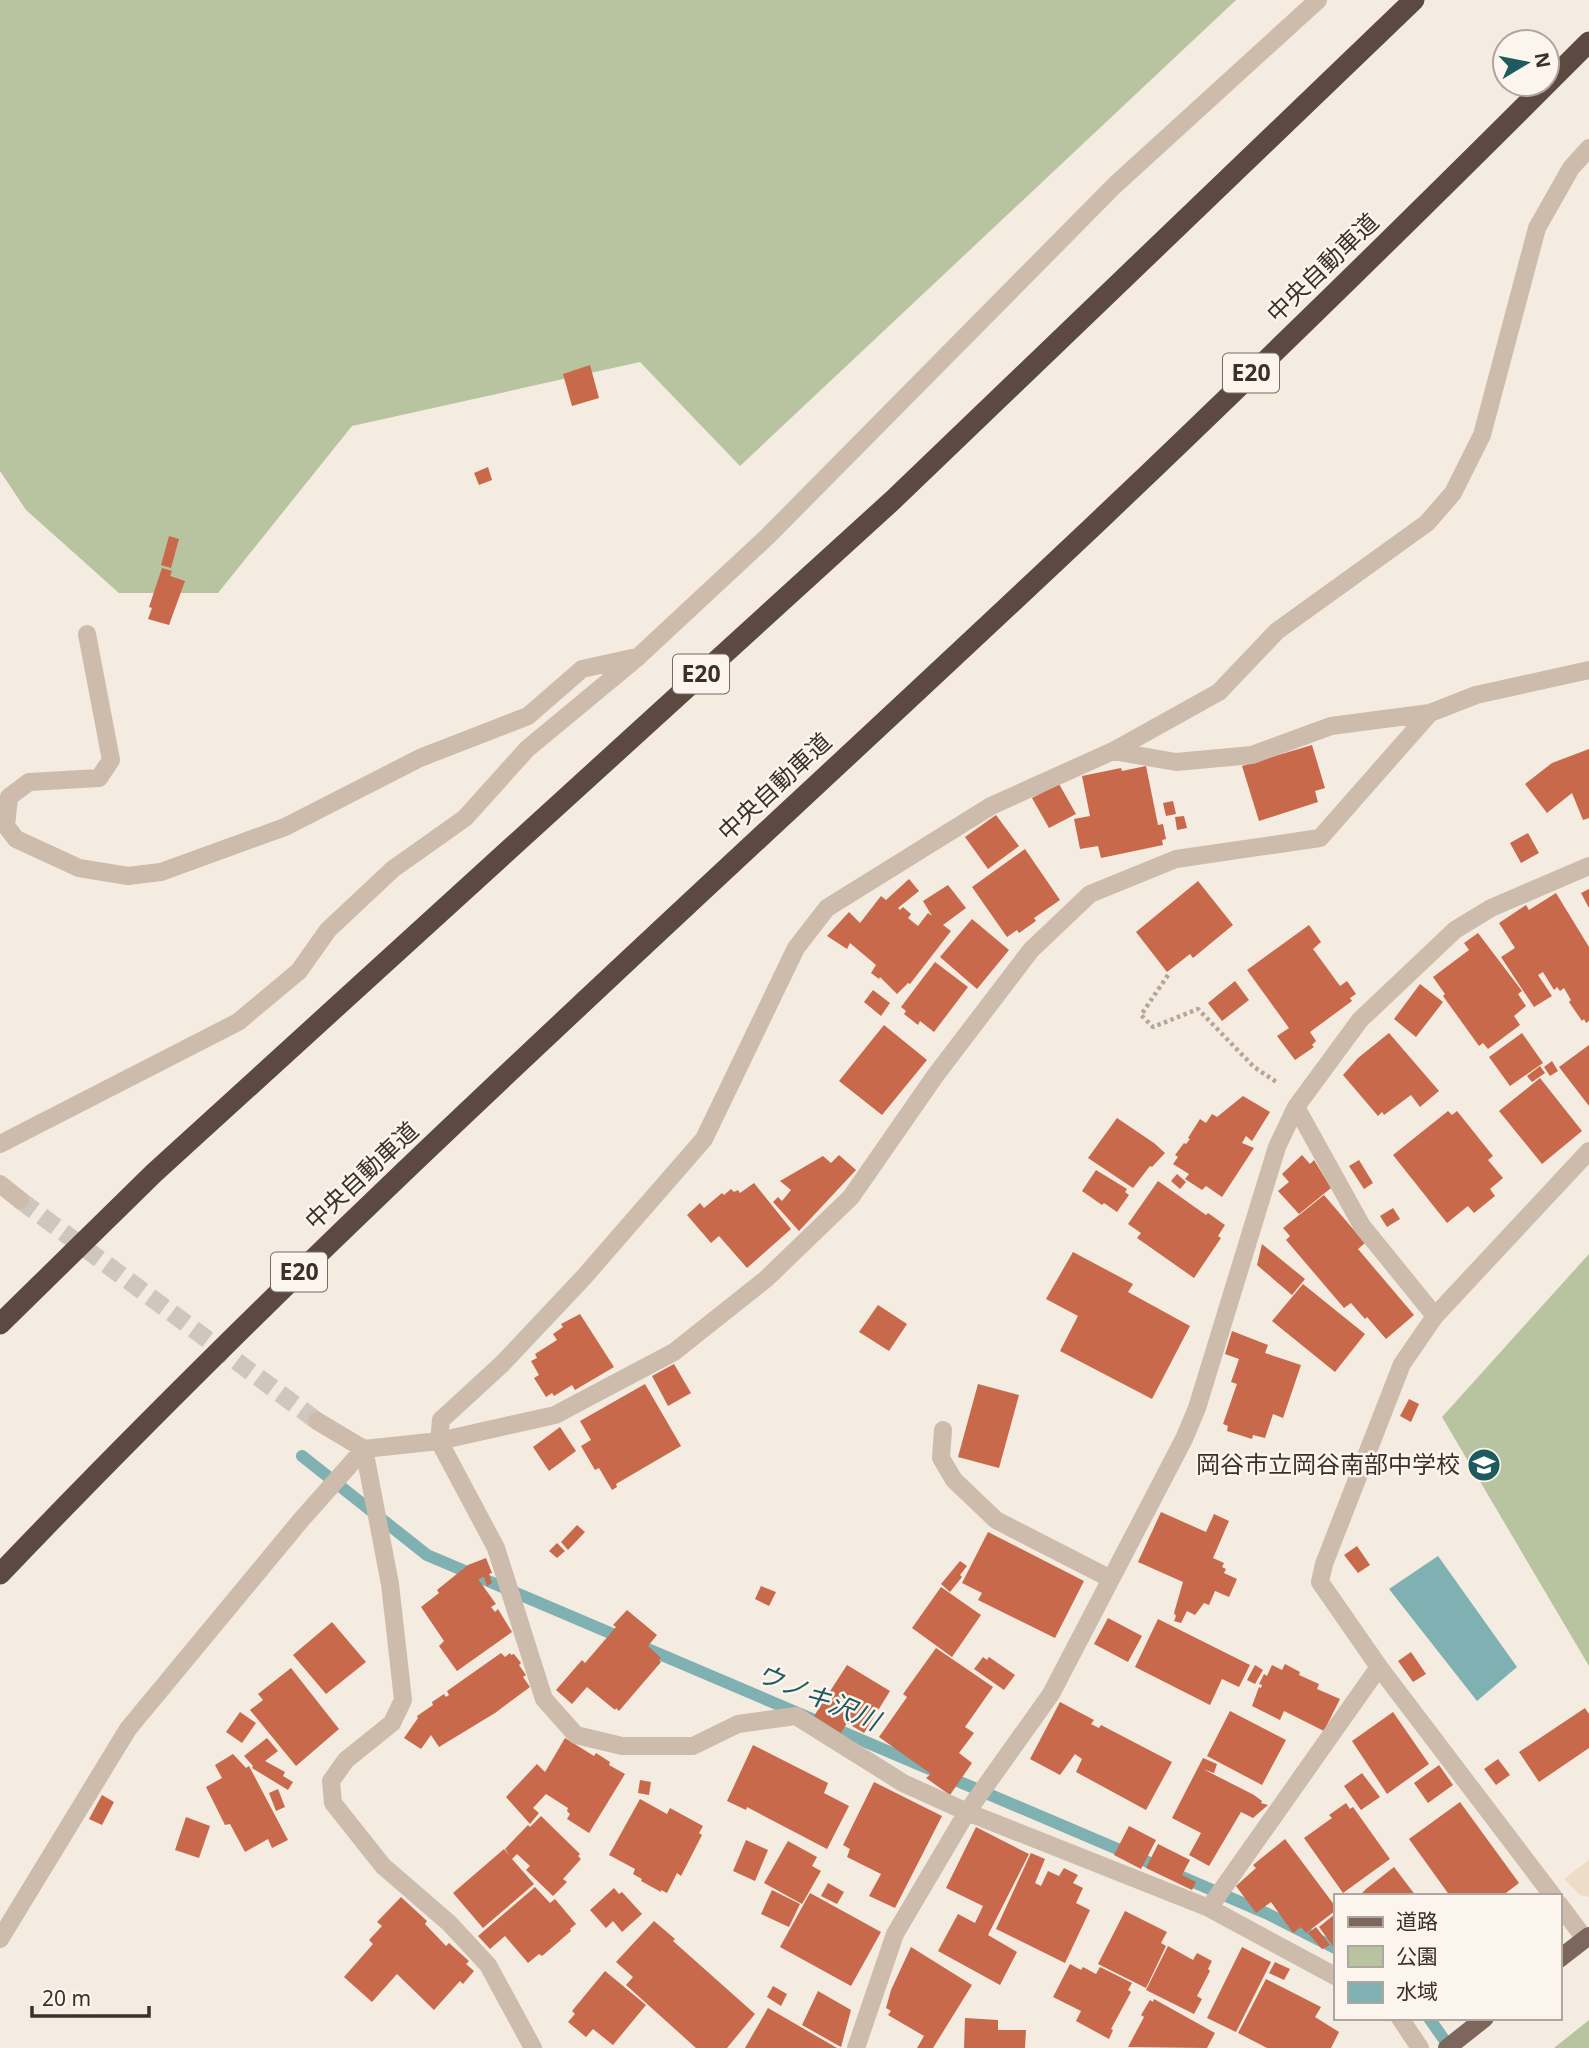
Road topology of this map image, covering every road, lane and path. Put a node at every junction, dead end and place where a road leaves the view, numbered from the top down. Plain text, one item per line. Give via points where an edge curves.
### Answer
1 (1318, 0) edge
2 (1415, 0) edge
3 (1589, 43) edge
4 (1589, 148) edge
5 (87, 634) dead end
6 (638, 657) junction
7 (1589, 670) edge
8 (1430, 712) junction
9 (1113, 751) junction
10 (3, 812) edge
11 (1589, 866) edge
12 (1168, 975) dead end
13 (1254, 1067) dead end
14 (1296, 1107) junction
15 (0, 1144) edge
16 (1589, 1151) edge
17 (0, 1184) edge
18 (20, 1200) tunnel mouth
19 (1435, 1316) junction
20 (0, 1324) edge
21 (317, 1421) tunnel mouth
22 (943, 1430) dead end
23 (439, 1441) junction
24 (364, 1449) junction
25 (0, 1574) edge
26 (1111, 1579) junction
27 (1379, 1667) junction
28 (967, 1812) junction
29 (1551, 1894) edge
30 (1561, 1906) edge
31 (1209, 1908) junction
32 (1587, 1937) edge
33 (0, 1939) edge
34 (1561, 1957) edge
35 (1334, 1975) edge
36 (1401, 2020) edge
37 (1482, 2020) edge
38 (533, 2048) edge
39 (856, 2048) edge
40 (1420, 2048) edge
41 (1447, 2048) edge

1 - 6 street via 1115,185 768,536
2 - 20 highway, E20 via 892,500 154,1173
3 - 25 highway, 中央自動車道 / E20 via 1105,514 258,1311
4 - 9 street via 1536,228 1482,435 1453,492 1427,523 1277,631 1219,692
5 - 10 street via 111,760 99,778 29,782 9,797
6 - 10 street via 582,669 527,716 420,758 285,827 161,872 128,876 79,868 16,839
6 - 15 street via 527,749 465,818 393,869 328,930 299,971 238,1022
7 - 8 street via 1476,695
8 - 9 street via 1331,726 1252,755 1176,762
8 - 23 street via 1320,838 1176,859 1090,894 1031,950 851,1197 766,1279 674,1352 555,1415
9 - 23 street via 991,806 827,908 796,948 704,1139 584,1277 502,1364 441,1420
11 - 14 street via 1491,908 1455,930 1360,1020
12 - 13 path via 1141,1015 1153,1027 1198,1009
14 - 19 street via 1362,1226
14 - 26 street via 1277,1147 1197,1408
16 - 19 street
17 - 18 street
19 - 27 street via 1402,1364 1320,1582
21 - 24 street
22 - 26 street via 941,1458 954,1480 996,1520
23 - 24 street
23 - 28 street via 496,1548 544,1699 576,1735 622,1746 693,1746 738,1724 796,1716 903,1783
24 - 33 street via 128,1729
24 - 38 street via 390,1584 403,1700 392,1723 346,1760 331,1780 333,1803 383,1866 449,1923 488,1965
26 - 28 street via 1051,1694
27 - 29 street
27 - 31 street
28 - 31 street
28 - 39 street via 895,1934
30 - 32 street
31 - 35 street
32 - 34 main road
36 - 40 street
37 - 41 main road

